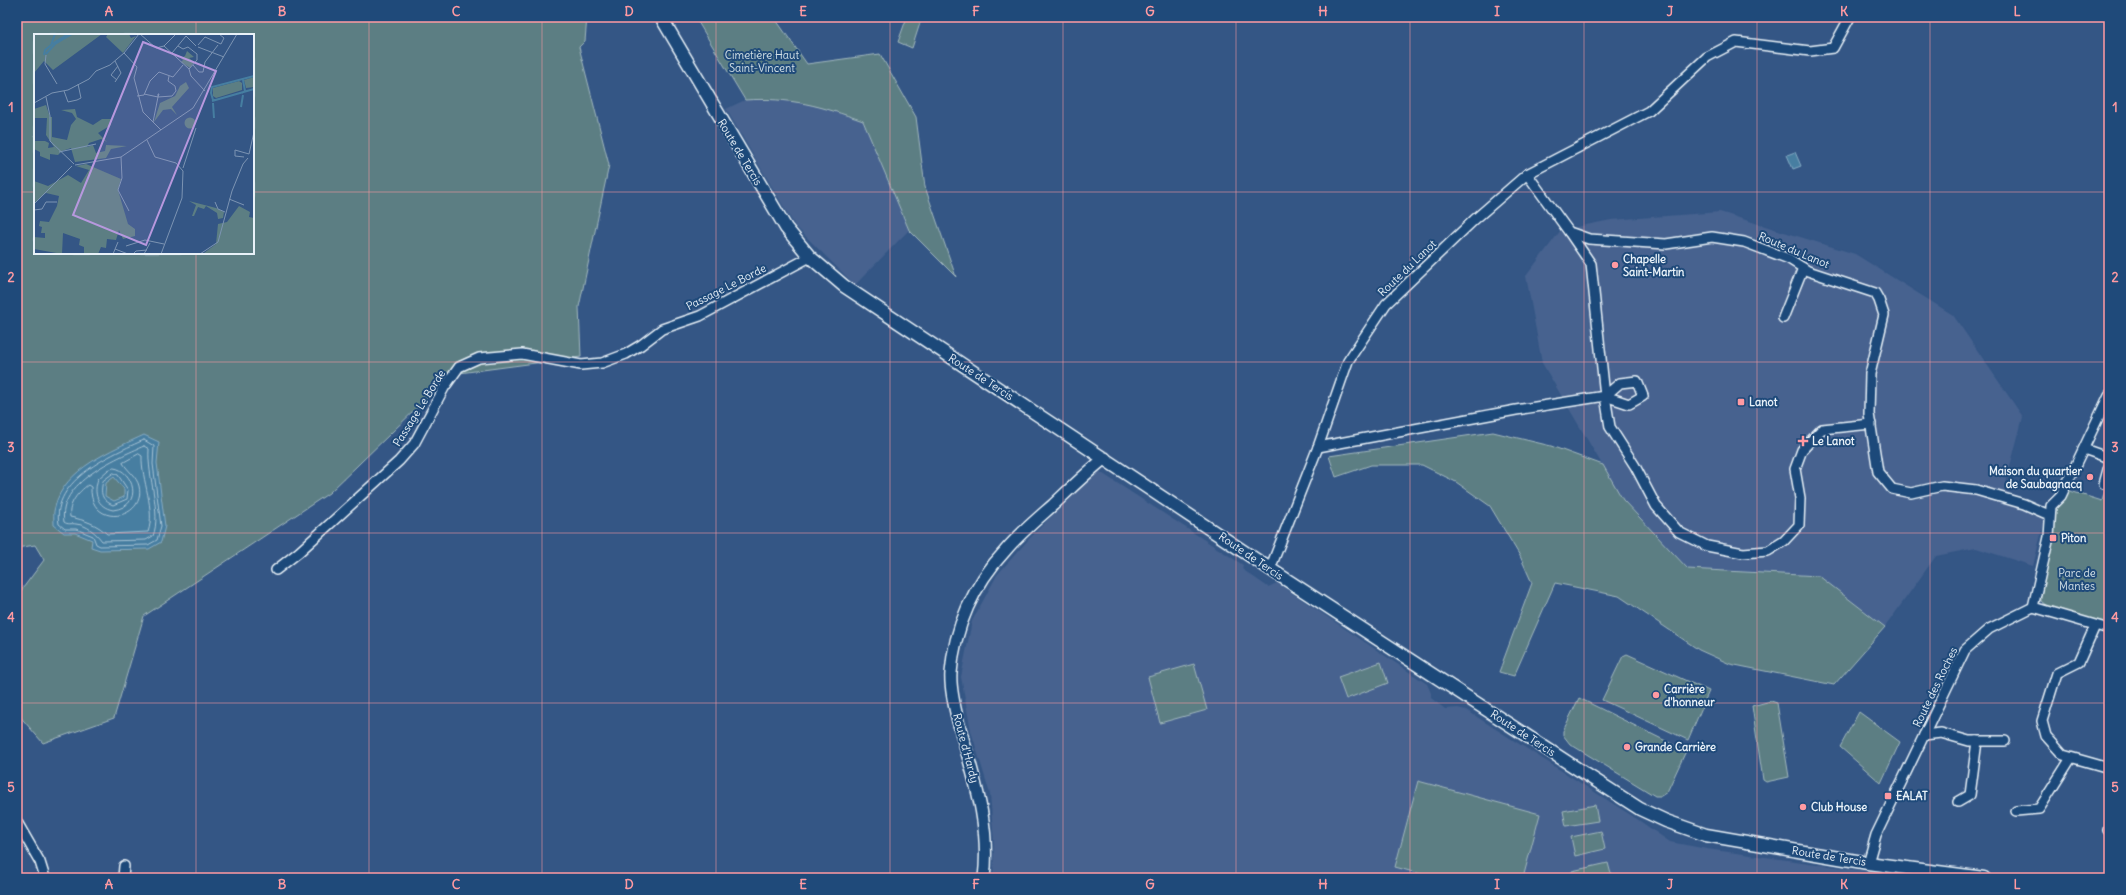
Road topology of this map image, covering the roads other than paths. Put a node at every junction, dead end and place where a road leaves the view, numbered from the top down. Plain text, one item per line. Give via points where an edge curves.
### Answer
1 (661, 17) edge
2 (1850, 17) edge
3 (1527, 174) junction
4 (1569, 232) junction
5 (810, 257) junction
6 (1803, 268) junction
7 (1784, 318) dead end
8 (2109, 395) edge
9 (1604, 396) junction
10 (1871, 424) junction
11 (1318, 447) junction
12 (2084, 448) junction
13 (1104, 458) junction
14 (2109, 458) edge
15 (2109, 466) edge
16 (2104, 484) dead end
17 (2049, 515) junction
18 (1270, 569) junction
19 (276, 570) dead end
20 (2033, 607) junction
21 (2095, 626) junction
22 (2109, 630) edge
23 (1924, 735) junction
24 (1976, 741) junction
25 (2005, 741) dead end
26 (2071, 758) junction
27 (2109, 768) edge
28 (1958, 802) dead end
29 (2016, 811) dead end
30 (17, 822) edge
31 (1868, 863) junction
32 (124, 866) dead end
33 (44, 878) edge
34 (123, 878) edge
35 (984, 878) edge
36 (1984, 878) edge

1 - 5 main road, Route de Tercis via 776,213
2 - 3 street, Route du Lanot via 1833,48 1810,51 1736,42 1707,57 1649,111
3 - 4 street
3 - 11 street, Route du Lanot via 1474,220 1386,304 1348,361
4 - 6 street, Route du Lanot via 1589,239 1666,244 1712,237 1762,248
4 - 9 street via 1591,264
5 - 13 main road, Route de Tercis via 862,299
5 - 19 street, Passage Le Borde via 700,316 662,329 626,354 602,362 581,366 522,354 479,358 459,367 444,388 414,444 399,461 300,552
6 - 7 street
6 - 10 street, Route du Lanot via 1874,293 1880,300 1884,315 1870,374
8 - 12 street
9 - 10 street via 1610,427 1656,506 1679,532 1707,546 1743,553 1768,551 1784,541 1799,525 1800,498 1795,469 1802,450 1822,429
9 - 11 street
10 - 17 street, Route du Lanot via 1878,472 1892,489 1911,493 1942,486 1976,490 2024,504
11 - 18 street, Route du Lanot
12 - 14 street
12 - 17 street via 2061,496 2051,506
13 - 18 main road, Route de Tercis
13 - 35 street, Route d'Hardy via 1004,551 986,573 973,595 961,627 950,674 957,719 976,782 981,810
15 - 16 street
17 - 20 street via 2049,537
18 - 31 main road, Route de Tercis via 1640,809 1706,835
20 - 21 street
20 - 23 street, Route des Roches via 1989,629 1964,650
21 - 22 street
21 - 26 street via 2079,662 2058,673 2042,721 2046,736 2063,755
23 - 24 street via 1941,733
23 - 31 street, Route des Roches via 1876,835
24 - 25 street
24 - 28 street via 1970,795
26 - 27 street
26 - 29 street via 2040,809
30 - 33 street via 40,862
31 - 36 main road, Route de Tercis
32 - 34 street

